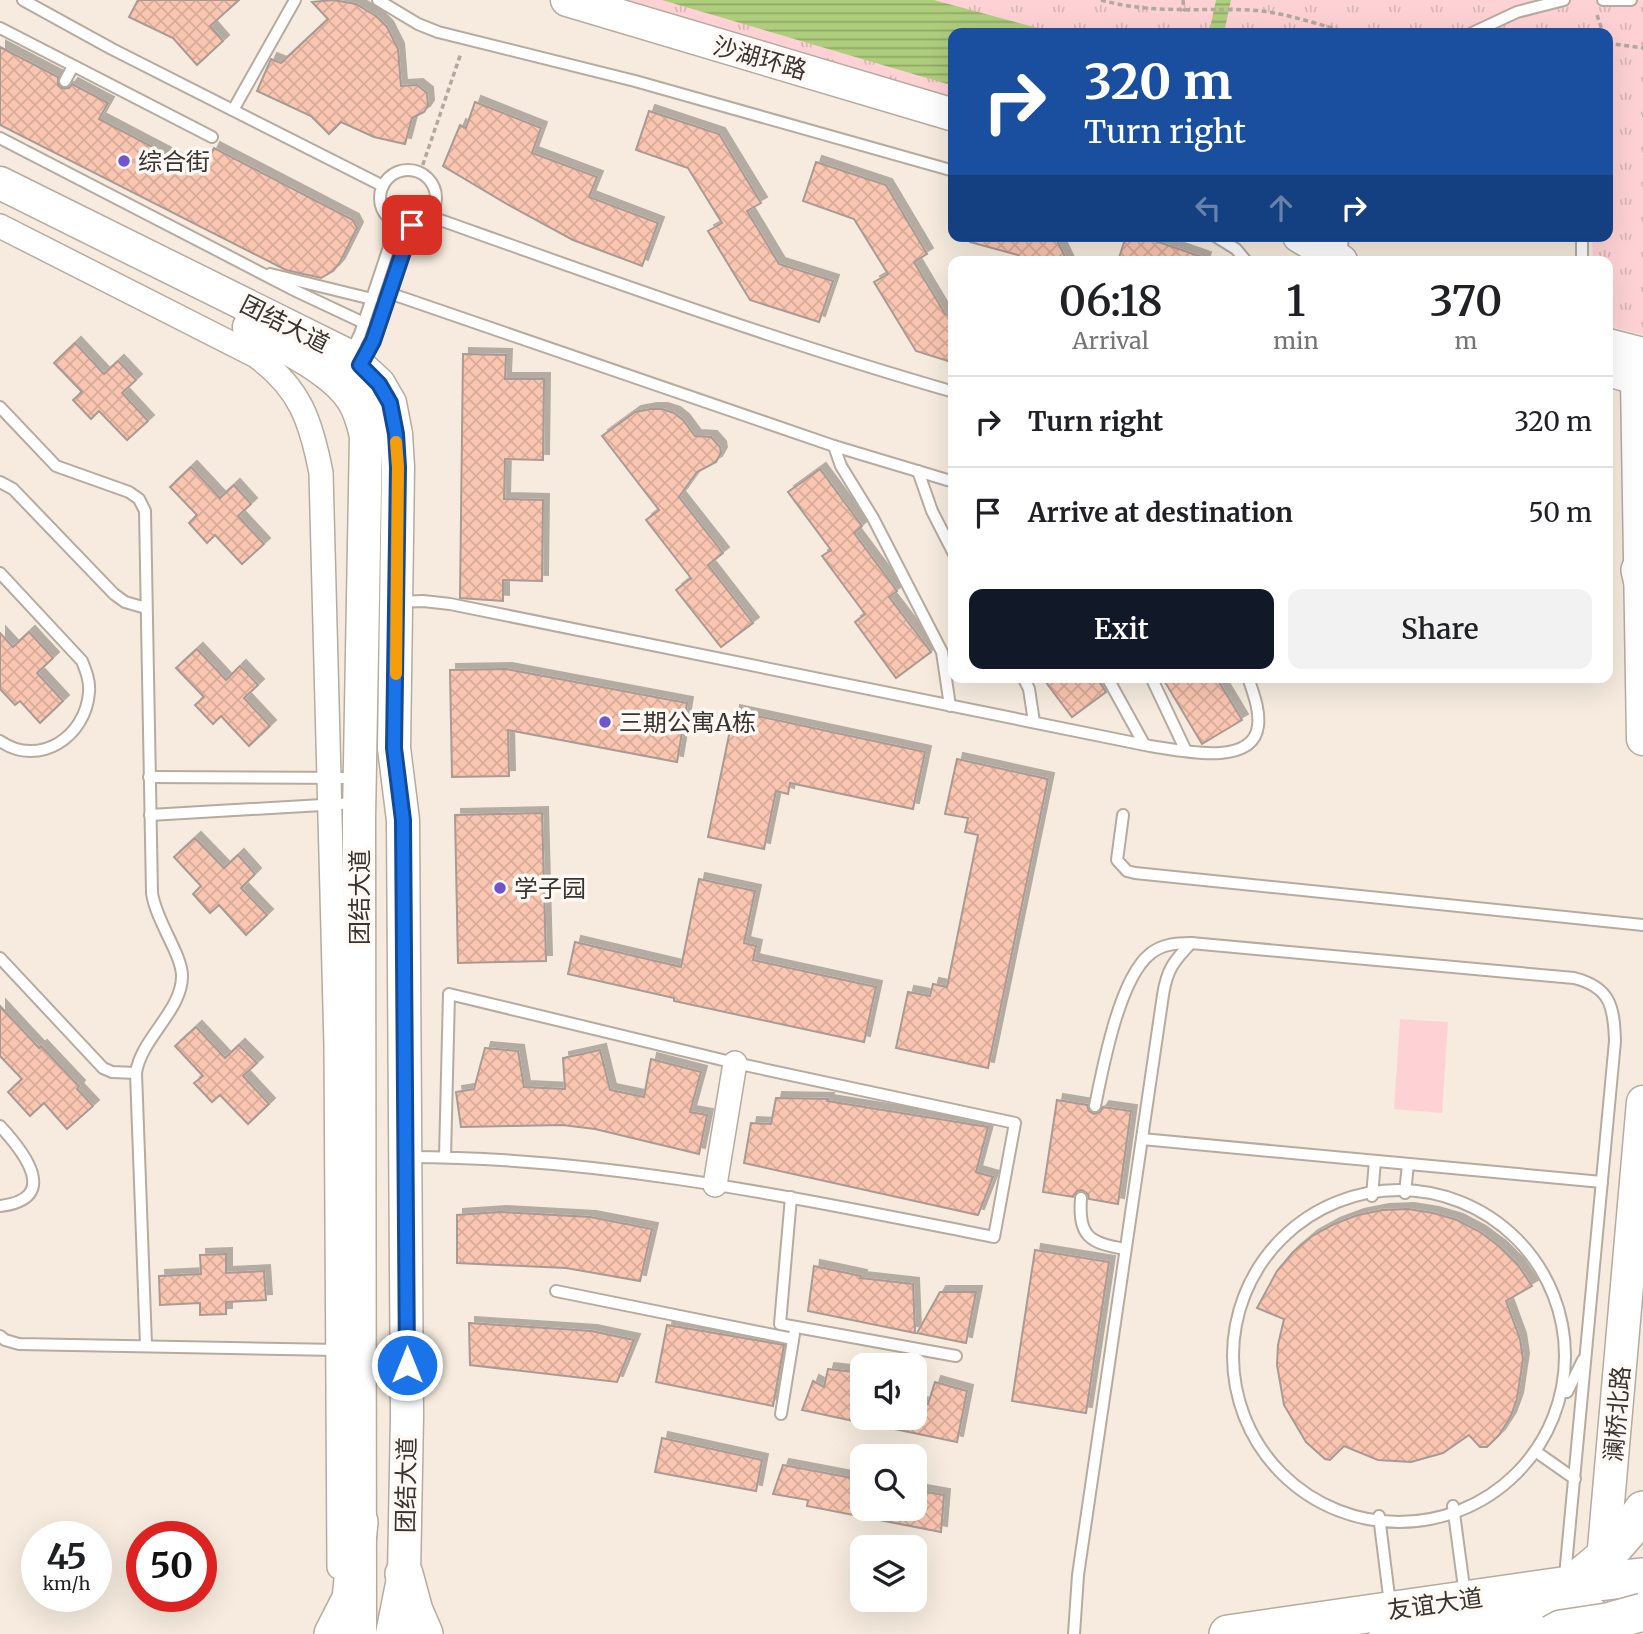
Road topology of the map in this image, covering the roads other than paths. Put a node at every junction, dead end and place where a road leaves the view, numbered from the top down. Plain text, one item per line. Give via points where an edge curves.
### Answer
1 (23, 0) edge
2 (295, 0) edge
3 (378, 0) edge
4 (567, 0) edge
5 (1564, 0) edge
6 (1603, 0) edge
7 (1631, 0) edge
8 (0, 27) edge
9 (1483, 28) edge
10 (73, 66) junction
11 (65, 81) dead end
12 (233, 110) junction
13 (948, 112) edge
14 (212, 137) dead end
15 (0, 138) edge
16 (948, 169) edge
17 (0, 183) edge
18 (383, 186) junction
19 (0, 204) edge
20 (429, 216) junction
21 (397, 223) junction
22 (412, 225) junction
23 (0, 226) edge
24 (1225, 242) edge
25 (1309, 242) edge
26 (1242, 256) edge
27 (1333, 256) edge
28 (264, 273) junction
29 (389, 293) junction
30 (372, 299) junction
31 (364, 323) junction
32 (1613, 350) edge
33 (354, 360) junction
34 (1633, 371) edge
35 (948, 390) edge
36 (0, 407) edge
37 (834, 446) junction
38 (918, 471) junction
39 (948, 480) edge
40 (0, 482) edge
41 (948, 542) edge
42 (0, 573) edge
43 (1642, 576) edge
44 (397, 602) junction
45 (146, 608) junction
46 (1026, 683) edge
47 (1110, 683) edge
48 (1154, 683) edge
49 (1250, 683) edge
50 (950, 706) junction
51 (1034, 722) junction
52 (1643, 738) edge
53 (0, 741) edge
54 (1144, 744) junction
55 (394, 748) junction
56 (1186, 751) junction
57 (149, 777) junction
58 (328, 778) junction
59 (359, 804) junction
60 (150, 815) junction
61 (1123, 815) dead end
62 (1643, 925) edge
63 (1192, 943) junction
64 (0, 958) edge
65 (735, 1063) junction
66 (136, 1073) junction
67 (1643, 1102) edge
68 (1095, 1106) dead end
69 (0, 1126) edge
70 (1142, 1139) junction
71 (405, 1157) junction
72 (445, 1157) junction
73 (1375, 1161) junction
74 (1408, 1164) junction
75 (1602, 1182) junction
76 (715, 1185) junction
77 (1405, 1193) junction
78 (1372, 1196) junction
79 (791, 1197) junction
80 (1082, 1198) dead end
81 (0, 1206) edge
82 (1125, 1250) junction
83 (556, 1291) dead end
84 (795, 1327) junction
85 (0, 1336) edge
86 (793, 1339) junction
87 (146, 1346) junction
88 (338, 1350) junction
89 (1588, 1351) junction
90 (956, 1356) dead end
91 (1569, 1358) junction
92 (1573, 1380) junction
93 (1558, 1410) junction
94 (1580, 1412) junction
95 (781, 1414) dead end
96 (1535, 1451) junction
97 (1574, 1479) junction
98 (1453, 1506) junction
99 (1643, 1510) edge
100 (1378, 1516) junction
101 (359, 1522) joint
102 (1603, 1560) junction
103 (404, 1574) junction
104 (1643, 1577) edge
105 (1567, 1586) junction
106 (1466, 1601) junction
107 (1643, 1611) edge
108 (1390, 1622) edge
109 (344, 1631) edge
110 (374, 1634) edge
111 (390, 1634) edge
112 (424, 1634) edge
113 (1074, 1634) edge
114 (1228, 1634) edge
115 (1552, 1634) edge

1 - 12 lane
2 - 12 lane
3 - 16 lane via 438,32 635,81
4 - 13 main road, 沙湖环路
5 - 9 lane via 1517,12
6 - 7 lane
8 - 10 lane
10 - 11 lane
10 - 14 lane
12 - 18 lane
15 - 28 lane via 32,147
17 - 33 main road, 团结大道
18 - 20 lane via 395,173 420,173 436,196
18 - 21 lane via 383,211
19 - 59 main road, 团结大道 via 232,318 312,363 354,401 366,436
20 - 22 lane
20 - 35 lane via 661,299
21 - 22 lane
21 - 30 lane
22 - 29 lane
23 - 58 street via 256,356 297,397 310,426 321,473
24 - 26 lane
25 - 27 main road
28 - 30 lane
28 - 31 lane
29 - 33 lane via 373,341
29 - 37 lane
30 - 31 lane
31 - 33 lane
32 - 34 main road
33 - 44 main road, 团结大道 via 379,384 393,414 398,467
34 - 43 main road
36 - 45 lane via 51,462 129,492 142,502
37 - 38 lane
37 - 50 lane via 942,652
38 - 39 lane
38 - 41 lane
40 - 45 lane via 13,489 114,594
42 - 53 lane via 82,661 90,690 83,717 58,744 28,751
43 - 52 main road
44 - 50 lane via 450,604
44 - 55 main road, 团结大道
45 - 57 lane
46 - 51 lane
47 - 54 lane
48 - 56 lane
49 - 56 lane via 1258,712 1257,731 1251,740 1235,752
50 - 51 lane
51 - 54 lane
54 - 56 lane
55 - 59 main road
55 - 71 main road, 团结大道 via 403,820
57 - 58 lane
57 - 60 lane
58 - 59 street
58 - 59 lane
59 - 60 lane
59 - 88 street via 336,1045
59 - 101 main road, 团结大道
59 - 110 main road via 376,885
59 - 111 main road via 386,1345
60 - 66 lane via 153,903 182,977 175,999 139,1056
61 - 62 lane via 1117,860 1135,873
63 - 68 lane via 1157,949 1131,978
63 - 70 lane via 1166,976
63 - 75 lane via 1574,978 1598,987 1615,1020
64 - 66 lane via 103,1068
65 - 72 lane via 449,994
65 - 76 street
65 - 79 lane via 1015,1123 994,1237
66 - 87 lane
67 - 102 main road, 澜桥北路
69 - 81 lane via 26,1160 35,1183 18,1202
70 - 73 lane
70 - 82 lane
71 - 72 lane
71 - 103 main road, 团结大道
72 - 76 lane via 561,1163
73 - 74 lane
73 - 78 lane
74 - 75 lane
74 - 77 lane
75 - 89 lane
76 - 79 lane
77 - 78 lane
77 - 91 lane via 1452,1197 1517,1235 1547,1274 1558,1297
78 - 100 lane via 1317,1215 1275,1245 1247,1283 1231,1363 1243,1425 1252,1445 1281,1481 1354,1518
79 - 84 lane via 780,1324
80 - 82 lane via 1082,1226 1088,1237
82 - 113 lane via 1077,1575
83 - 86 lane
84 - 86 lane
84 - 90 lane
85 - 87 lane via 19,1344
86 - 95 lane
87 - 88 lane
88 - 109 street
89 - 92 lane
89 - 94 lane
91 - 92 lane
91 - 93 lane
92 - 93 lane
92 - 94 lane
93 - 96 lane
94 - 97 lane
96 - 97 lane
96 - 98 lane via 1483,1502
97 - 105 lane
98 - 100 lane
98 - 106 lane
99 - 102 main road
100 - 108 lane
101 - 109 main road
102 - 105 main road
103 - 111 main road, 团结大道
103 - 112 main road
104 - 105 main road, 友谊大道
105 - 106 main road, 友谊大道
106 - 108 main road, 友谊大道
107 - 108 main road, 友谊大道
107 - 115 main road, bridge
108 - 114 main road, 友谊大道

